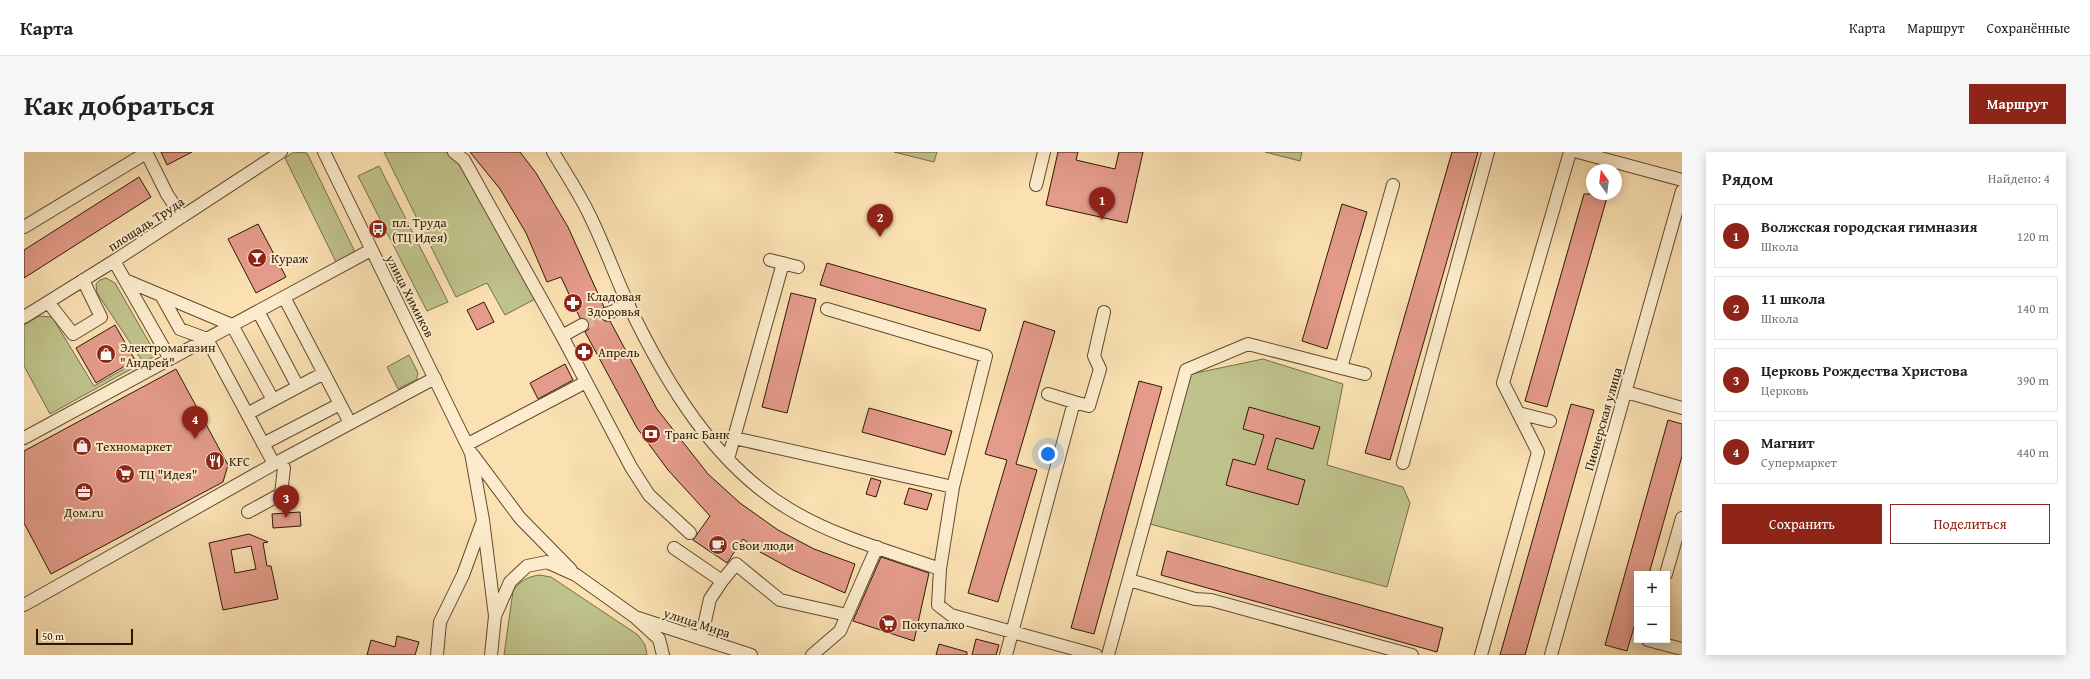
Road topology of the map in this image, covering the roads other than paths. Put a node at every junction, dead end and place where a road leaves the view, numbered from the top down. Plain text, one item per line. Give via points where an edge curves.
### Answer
1 (146, 152) edge
2 (281, 152) edge
3 (324, 152) edge
4 (454, 152) edge
5 (553, 152) edge
6 (1044, 152) edge
7 (1488, 152) edge
8 (1570, 152) edge
9 (1578, 152) edge
10 (1682, 180) edge
11 (1036, 185) dead end
12 (1393, 185) dead end
13 (1682, 191) edge
14 (182, 217) junction
15 (24, 227) edge
16 (371, 250) junction
17 (770, 260) dead end
18 (114, 261) junction
19 (783, 263) junction
20 (798, 267) dead end
21 (83, 280) junction
22 (125, 280) junction
23 (161, 295) junction
24 (284, 297) junction
25 (48, 302) junction
26 (629, 305) junction
27 (827, 309) dead end
28 (258, 311) junction
29 (1104, 312) dead end
30 (606, 314) tunnel mouth
31 (24, 317) edge
32 (582, 325) tunnel mouth
33 (232, 326) junction
34 (562, 336) junction
35 (207, 339) junction
36 (170, 359) junction
37 (1341, 368) junction
38 (324, 373) junction
39 (1364, 374) dead end
40 (435, 378) junction
41 (586, 382) junction
42 (298, 387) junction
43 (1626, 392) junction
44 (1048, 394) dead end
45 (274, 400) junction
46 (1074, 402) junction
47 (340, 404) junction
48 (1682, 408) edge
49 (1518, 413) junction
50 (247, 414) junction
51 (1550, 421) dead end
52 (350, 423) junction
53 (24, 438) edge
54 (734, 438) junction
55 (263, 444) junction
56 (469, 448) junction
57 (728, 459) junction
58 (277, 462) junction
59 (1403, 463) dead end
60 (953, 487) junction
61 (248, 512) dead end
62 (1682, 518) edge
63 (483, 520) junction
64 (690, 533) dead end
65 (877, 547) junction
66 (674, 548) dead end
67 (940, 569) junction
68 (1667, 571) edge
69 (576, 575) junction
70 (1129, 580) junction
71 (722, 581) junction
72 (24, 605) edge
73 (847, 615) junction
74 (495, 616) junction
75 (635, 617) junction
76 (1013, 631) junction
77 (702, 640) junction
78 (1659, 643) edge
79 (1682, 649) edge
80 (436, 655) edge
81 (492, 655) edge
82 (663, 655) edge
83 (751, 655) edge
84 (812, 655) edge
85 (1006, 655) edge
86 (1096, 655) edge
87 (1108, 655) edge
88 (1412, 655) edge
89 (1481, 655) edge
90 (1551, 655) edge

1 - 14 street
1 - 15 street
2 - 14 street, площадь Труда
3 - 16 street, улица Химиков
4 - 34 street via 464,160
5 - 26 street via 590,215
6 - 11 street
7 - 59 street
8 - 49 street via 1503,383
9 - 10 street
12 - 37 street
13 - 43 street, Пионерская улица
14 - 18 street, площадь Труда
16 - 24 street
16 - 40 street, улица Химиков
17 - 19 street
18 - 21 street, площадь Труда
18 - 22 street
19 - 20 street
19 - 54 street
21 - 25 street, площадь Труда
21 - 25 street via 101,317 73,334
22 - 23 street
22 - 36 street
23 - 33 street
23 - 35 street via 180,328
24 - 28 street
24 - 38 street
25 - 31 street, площадь Труда
26 - 30 street
26 - 57 street via 678,395 696,422
27 - 60 street via 986,356
28 - 33 street
28 - 42 street
29 - 46 street via 1094,356 1100,369 1089,406
32 - 34 street
33 - 35 street
33 - 45 street
34 - 41 street
35 - 36 street
35 - 50 street
36 - 53 street
37 - 39 street
37 - 70 street via 1248,344 1186,370
38 - 42 street
38 - 47 street
40 - 52 street
40 - 56 street, улица Химиков
41 - 56 street
41 - 64 street via 631,467 649,495
42 - 45 street
43 - 48 street
43 - 90 street, Пионерская улица
44 - 46 street
45 - 50 street
46 - 76 street
47 - 52 street
47 - 55 street
49 - 51 street
49 - 89 street via 1538,452
50 - 55 street
52 - 58 street
54 - 57 street
54 - 60 street
55 - 58 street
56 - 63 street, улица Химиков
56 - 69 street, улица Химиков via 520,518
57 - 65 street via 753,485 789,510 841,535
58 - 61 street via 284,468 280,494
58 - 72 street
60 - 67 street
62 - 68 street
63 - 74 street, улица Химиков
63 - 80 street via 463,576 440,622
65 - 67 street
65 - 73 street
66 - 71 street
67 - 76 street via 938,605 951,615
69 - 74 street via 547,562 527,566 510,582
69 - 75 street
70 - 87 street
70 - 88 street
71 - 73 street via 736,564 780,600
71 - 77 street via 710,599
73 - 84 street via 840,631
74 - 81 street
75 - 77 street, улица Мира
75 - 82 street via 658,639
76 - 85 street
76 - 86 street
77 - 83 street, улица Мира
78 - 79 street

